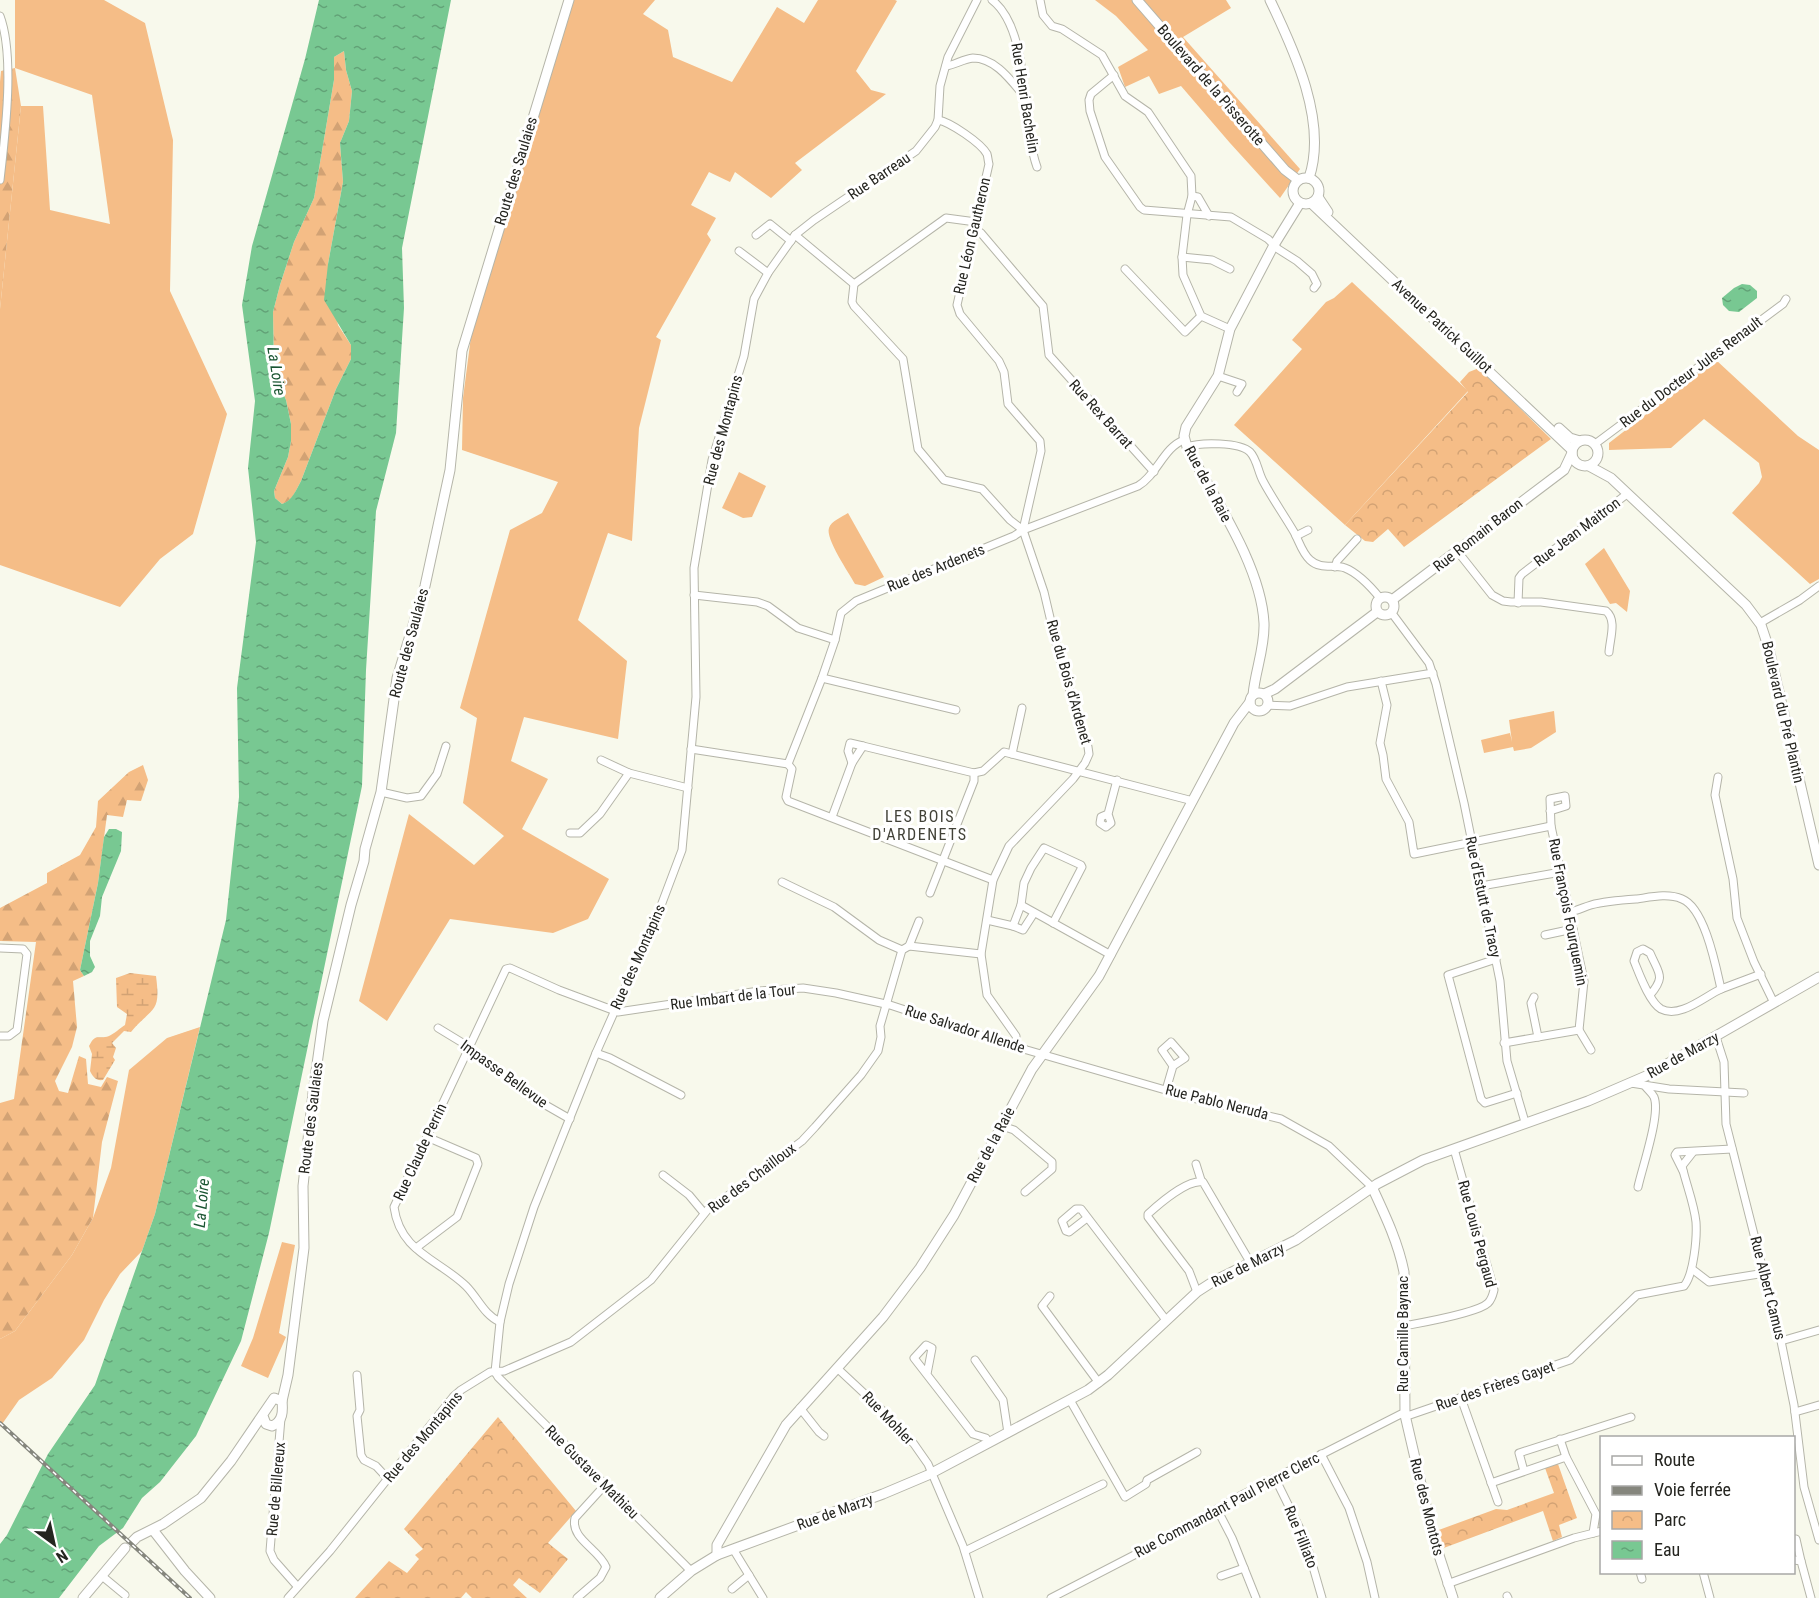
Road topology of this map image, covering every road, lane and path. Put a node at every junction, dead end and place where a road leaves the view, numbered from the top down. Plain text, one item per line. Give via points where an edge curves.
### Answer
1 (569, 0) edge
2 (977, 0) edge
3 (992, 0) edge
4 (1040, 0) edge
5 (1137, 0) edge
6 (1270, 0) edge
7 (0, 16) edge
8 (946, 66) junction
9 (1114, 75) junction
10 (1025, 98) junction
11 (938, 120) junction
12 (1037, 168) dead end
13 (1310, 178) junction
14 (0, 180) edge
15 (1296, 183) junction
16 (1192, 196) junction
17 (1314, 200) junction
18 (1300, 202) junction
19 (1187, 215) junction
20 (1209, 216) junction
21 (975, 226) junction
22 (756, 235) dead end
23 (793, 238) junction
24 (1274, 245) junction
25 (739, 251) dead end
26 (1182, 257) junction
27 (1125, 269) dead end
28 (1230, 269) dead end
29 (768, 273) junction
30 (854, 284) junction
31 (1314, 288) dead end
32 (1786, 299) dead end
33 (1201, 316) junction
34 (1230, 329) junction
35 (1218, 376) junction
36 (1237, 392) dead end
37 (1580, 441) junction
38 (1186, 443) junction
39 (1595, 444) junction
40 (1572, 452) junction
41 (1598, 454) junction
42 (1585, 466) junction
43 (1564, 470) junction
44 (1154, 472) junction
45 (1611, 478) junction
46 (1627, 494) junction
47 (1023, 530) junction
48 (1308, 530) dead end
49 (1296, 536) junction
50 (1357, 539) dead end
51 (1458, 552) junction
52 (1335, 567) junction
53 (1819, 586) edge
54 (1819, 592) edge
55 (694, 596) junction
56 (1380, 598) junction
57 (1392, 600) junction
58 (1800, 600) junction
59 (1518, 603) junction
60 (1377, 612) junction
61 (1391, 612) junction
62 (1760, 623) junction
63 (835, 640) junction
64 (1609, 652) dead end
65 (1432, 671) junction
66 (822, 678) junction
67 (1256, 681) junction
68 (1382, 681) junction
69 (1275, 689) junction
70 (1260, 700) junction
71 (1022, 708) dead end
72 (956, 710) dead end
73 (446, 746) dead end
74 (863, 746) junction
75 (691, 749) junction
76 (1012, 754) junction
77 (601, 760) dead end
78 (852, 763) junction
79 (788, 764) junction
80 (1078, 771) junction
81 (629, 773) junction
82 (974, 773) junction
83 (1718, 777) dead end
84 (1117, 780) junction
85 (688, 788) junction
86 (381, 792) junction
87 (1193, 801) junction
88 (1550, 811) dead end
89 (1108, 814) dead end
90 (832, 817) junction
91 (1551, 826) junction
92 (570, 833) dead end
93 (1471, 842) junction
94 (943, 860) junction
95 (1819, 865) edge
96 (1561, 872) junction
97 (993, 880) junction
98 (782, 882) dead end
99 (1481, 886) junction
100 (930, 893) dead end
101 (1021, 906) junction
102 (1569, 912) junction
103 (1034, 913) junction
104 (987, 920) junction
105 (919, 921) dead end
106 (1053, 923) junction
107 (1013, 926) junction
108 (1573, 929) junction
109 (1545, 935) dead end
110 (909, 946) junction
111 (0, 948) edge
112 (902, 950) junction
113 (981, 954) junction
114 (1111, 955) junction
115 (1496, 959) junction
116 (1761, 974) junction
117 (1819, 977) edge
118 (1721, 990) junction
119 (1650, 994) junction
120 (1534, 997) dead end
121 (1774, 1003) junction
122 (886, 1005) junction
123 (614, 1011) junction
124 (438, 1028) dead end
125 (1579, 1030) junction
126 (0, 1036) edge
127 (1538, 1036) junction
128 (1716, 1037) junction
129 (1504, 1043) junction
130 (1016, 1045) junction
131 (469, 1048) junction
132 (1028, 1050) junction
133 (1592, 1050) dead end
134 (596, 1053) junction
135 (1044, 1054) junction
136 (1173, 1066) dead end
137 (1032, 1069) junction
138 (1631, 1083) junction
139 (1645, 1086) junction
140 (1657, 1088) junction
141 (1166, 1090) junction
142 (1517, 1093) junction
143 (1725, 1093) junction
144 (1744, 1093) dead end
145 (681, 1095) dead end
146 (1653, 1096) junction
147 (570, 1119) junction
148 (1525, 1122) junction
149 (1002, 1126) junction
150 (427, 1137) junction
151 (1454, 1149) junction
152 (1732, 1149) junction
153 (1693, 1152) junction
154 (1196, 1164) dead end
155 (1683, 1171) junction
156 (663, 1175) dead end
157 (1201, 1180) junction
158 (1372, 1187) junction
159 (1638, 1187) dead end
160 (1025, 1192) dead end
161 (704, 1213) junction
162 (1087, 1218) dead end
163 (416, 1248) junction
164 (1250, 1262) junction
165 (1692, 1269) junction
166 (1765, 1273) junction
167 (1197, 1292) junction
168 (1050, 1296) dead end
169 (1166, 1320) junction
170 (500, 1322) junction
171 (1404, 1326) junction
172 (1819, 1329) edge
173 (1781, 1341) junction
174 (975, 1360) dead end
175 (837, 1368) junction
176 (495, 1371) junction
177 (927, 1374) dead end
178 (357, 1375) dead end
179 (1099, 1383) junction
180 (1461, 1398) junction
181 (278, 1399) junction
182 (1070, 1400) junction
183 (1819, 1405) edge
184 (800, 1408) junction
185 (1795, 1412) junction
186 (1405, 1415) junction
187 (1631, 1417) dead end
188 (281, 1418) junction
189 (264, 1420) junction
190 (1008, 1433) junction
191 (824, 1436) dead end
192 (1560, 1439) junction
193 (989, 1443) junction
194 (1197, 1452) dead end
195 (1321, 1454) junction
196 (1566, 1457) junction
197 (1524, 1471) junction
198 (932, 1472) junction
199 (1275, 1478) junction
200 (388, 1479) junction
201 (1491, 1483) junction
202 (1103, 1484) dead end
203 (605, 1485) junction
204 (1498, 1502) dead end
205 (1217, 1509) junction
206 (1815, 1517) edge
207 (153, 1530) junction
208 (1600, 1531) edge
209 (1593, 1533) junction
210 (1796, 1539) dead end
211 (1819, 1540) edge
212 (733, 1549) junction
213 (965, 1551) junction
214 (717, 1555) junction
215 (1797, 1560) edge
216 (1244, 1568) junction
217 (691, 1571) junction
218 (1704, 1574) edge
219 (749, 1575) junction
220 (102, 1576) junction
221 (1221, 1576) dead end
222 (1447, 1584) junction
223 (297, 1586) junction
224 (732, 1588) dead end
225 (125, 1595) dead end
226 (83, 1598) edge
227 (210, 1598) edge
228 (288, 1598) edge
229 (577, 1598) edge
230 (660, 1598) edge
231 (763, 1598) edge
232 (980, 1598) edge
233 (1051, 1598) edge
234 (1256, 1598) edge
235 (1322, 1598) edge
236 (1375, 1598) edge
237 (1453, 1598) edge
238 (1710, 1598) edge
239 (1811, 1598) edge

1 - 86 street, Route des Saulaies via 462,351 450,470 425,586 397,678
2 - 8 street
3 - 10 street, Rue Henri Bachelin via 1006,15 1016,37
4 - 9 street via 1046,21 1102,55
5 - 15 street, Boulevard de la Pisserotte
6 - 13 street via 1298,61 1309,101 1315,137
7 - 14 street via 6,31 8,63
8 - 10 street via 974,58 986,62 1002,71
8 - 11 street via 940,86
9 - 16 street via 1125,96 1148,112 1191,176
9 - 19 street via 1094,90 1089,100 1105,157 1144,210
10 - 12 street, Rue Henri Bachelin
11 - 21 street, Rue Léon Gautheron via 977,142 987,154 989,164
11 - 23 street, Rue Barreau via 916,151
13 - 15 street
13 - 17 street via 1318,187
15 - 18 street via 1293,195
16 - 19 street
16 - 20 street via 1198,197
17 - 18 street
17 - 37 street, Avenue Patrick Guillot via 1561,431
17 - 40 street, Avenue Patrick Guillot
18 - 24 street, Rue de la Raie
19 - 20 street
19 - 26 street
20 - 24 street via 1231,217
21 - 30 street via 946,218
21 - 44 street, Rue Rex Barrat via 1043,306 1049,355
21 - 47 street, Rue Léon Gautheron via 957,304 960,314 999,361 1008,404 1040,441
22 - 23 street via 770,224
23 - 29 street, Rue des Montapins
23 - 30 street
24 - 31 street via 1312,274 1317,284
24 - 34 street, Rue de la Raie
25 - 29 street
26 - 28 street via 1212,260
26 - 33 street via 1183,275
27 - 33 street via 1185,332
29 - 55 street, Rue des Montapins via 754,299 744,356 712,460 694,568
30 - 47 street via 854,306 903,359 918,449 944,480 982,489
32 - 39 street, Rue du Docteur Jules Renault
33 - 34 street
34 - 35 street, Rue de la Raie
35 - 36 street via 1242,384
35 - 38 street, Rue de la Raie via 1186,428
37 - 39 street
37 - 40 street
38 - 44 street, Rue des Ardenets via 1175,444
38 - 49 street via 1246,449 1253,455
38 - 67 street, Rue de la Raie via 1258,586 1264,639
39 - 41 street
40 - 42 street via 1575,461
40 - 43 street, Rue Romain Baron
41 - 42 street via 1595,462
41 - 45 street, Boulevard du Pré Plantin
42 - 43 street, Rue Romain Baron
42 - 45 street, Boulevard du Pré Plantin
43 - 51 street, Rue Romain Baron
44 - 47 street, Rue des Ardenets via 1138,486
45 - 46 street, Boulevard du Pré Plantin
46 - 59 street, Rue Jean Maitron via 1522,574
46 - 62 street, Boulevard du Pré Plantin via 1746,605
47 - 63 street, Rue des Ardenets via 856,601 841,613
47 - 80 street, Rue du Bois d'Ardenet via 1088,747 1089,754
48 - 49 street
49 - 52 street via 1308,558 1320,566
50 - 52 street
51 - 57 street, Rue Romain Baron
51 - 59 street via 1492,595
52 - 56 street via 1357,576
53 - 58 street
54 - 58 street
55 - 63 street via 758,602 798,628
55 - 75 street, Rue des Montapins via 696,697
56 - 57 street
56 - 60 street
57 - 61 street
58 - 62 street
59 - 64 street via 1606,610 1613,622
60 - 61 street
60 - 69 street
61 - 65 street, Rue d'Estutt de Tracy
62 - 95 street, Boulevard du Pré Plantin via 1772,659
63 - 66 street, Rue des Ardenets
65 - 68 street
65 - 93 street, Rue d'Estutt de Tracy
66 - 72 street
66 - 79 street, Rue des Ardenets
67 - 69 street via 1262,687
67 - 70 street
68 - 70 street via 1347,687 1290,706
68 - 93 street, Rue François Fourquemin via 1387,705 1380,743 1386,779 1409,822 1414,854
69 - 70 street, Rue de la Raie
70 - 87 street, Rue de la Raie via 1239,715
71 - 76 street
73 - 86 street via 437,774 421,796 407,798
74 - 78 street
74 - 78 street via 850,743
74 - 82 street
75 - 79 street
75 - 85 street, Rue des Montapins
76 - 80 street
76 - 82 street via 1004,752 983,771
77 - 81 street
78 - 90 street
79 - 90 street, Rue des Ardenets via 792,769 788,801
80 - 84 street
80 - 97 street, Rue du Bois d'Ardenet via 1009,846
81 - 85 street
81 - 92 street via 600,814 580,832
82 - 94 street
83 - 116 street via 1716,795 1737,918
84 - 87 street
84 - 89 street
85 - 123 street, Rue des Montapins via 682,850
86 - 181 street, Route des Saulaies via 323,1021 303,1186 304,1248 288,1374
87 - 114 street, Rue de la Raie
88 - 91 street, Rue François Fourquemin
90 - 94 street
91 - 93 street, Rue François Fourquemin
91 - 96 street, Rue François Fourquemin
93 - 99 street, Rue d'Estutt de Tracy
94 - 97 street
94 - 100 street
96 - 99 street
96 - 102 street, Rue François Fourquemin
97 - 104 street, Rue du Bois d'Ardenet
98 - 112 street via 834,907 879,940
99 - 115 street, Rue d'Estutt de Tracy
101 - 103 street
101 - 106 street via 1024,883 1044,848 1081,865
101 - 107 street
102 - 108 street, Rue François Fourquemin
102 - 118 street via 1608,902 1667,895 1684,899 1694,908 1707,936
103 - 106 street
103 - 107 street via 1023,930
104 - 107 street
104 - 113 street, Rue du Bois d'Ardenet
105 - 110 street
106 - 114 street
108 - 109 street
108 - 125 street, Rue François Fourquemin via 1584,981
110 - 112 street
110 - 113 street
111 - 126 street via 23,949 27,954 17,1030
112 - 122 street, Rue des Chailloux
113 - 130 street, Rue du Bois d'Ardenet via 987,995 1016,1036
114 - 135 street, Rue de la Raie
115 - 129 street, Rue d'Estutt de Tracy
115 - 142 street via 1448,975 1481,1099 1485,1103
116 - 118 street
116 - 121 street
117 - 121 street, Rue de Marzy
118 - 119 street via 1690,1006 1669,1011 1659,1008
119 - 119 street via 1634,961 1643,949 1650,953 1660,978
120 - 127 street via 1531,1002
121 - 128 street, Rue de Marzy
122 - 123 street, Rue Imbart de la Tour via 803,988
122 - 130 street, Rue Salvador Allende
122 - 161 street, Rue des Chailloux via 878,1052 861,1075 802,1140
123 - 131 street, Rue Claude Perrin via 506,969
123 - 134 street, Rue des Montapins
124 - 131 street, Impasse Bellevue
125 - 127 street
125 - 133 street
127 - 129 street
128 - 138 street, Rue de Marzy
128 - 143 street, Rue Albert Camus via 1724,1062
129 - 142 street, Rue d'Estutt de Tracy
130 - 132 street, Rue Salvador Allende
131 - 147 street, Impasse Bellevue via 528,1095
131 - 150 street, Rue Claude Perrin
132 - 135 street, Rue Salvador Allende
132 - 137 street
134 - 145 street
134 - 147 street, Rue des Montapins
135 - 137 street, Rue de la Raie
135 - 141 street, Rue Pablo Neruda
136 - 141 street
137 - 149 street, Rue de la Raie
138 - 139 street
138 - 148 street, Rue de Marzy
139 - 140 street
139 - 146 street
140 - 143 street
140 - 146 street
141 - 158 street, Rue Pablo Neruda via 1281,1119 1329,1146
142 - 148 street, Rue d'Estutt de Tracy
143 - 144 street
143 - 152 street, Rue Albert Camus
146 - 159 street via 1653,1129
147 - 170 street, Rue des Montapins via 534,1207
148 - 151 street, Rue de Marzy
149 - 160 street via 1014,1130 1052,1162 1052,1169
149 - 175 street, Rue de la Raie via 954,1215 919,1269
150 - 163 street, Rue Claude Perrin via 394,1207 395,1220
150 - 163 street via 476,1158 478,1164 457,1217
151 - 158 street, Rue de Marzy via 1423,1160
151 - 171 street, Rue Louis Pergaud via 1494,1290 1492,1298 1478,1308
152 - 153 street
152 - 166 street, Rue Albert Camus
153 - 155 street via 1682,1166
153 - 155 street via 1675,1155
154 - 157 street
155 - 165 street via 1696,1222
156 - 161 street via 689,1195
157 - 164 street
157 - 167 street via 1165,1199 1148,1214 1189,1271
158 - 164 street, Rue de Marzy via 1296,1240
158 - 171 street, Rue Camille Baynac via 1400,1254
161 - 176 street, Rue des Chailloux via 651,1281 576,1338 504,1371
162 - 169 street
163 - 170 street, Rue Claude Perrin via 462,1282 490,1318
164 - 167 street, Rue de Marzy
165 - 166 street via 1709,1282
165 - 180 street, Rue des Frères Gayet via 1684,1286 1636,1295 1569,1360
166 - 173 street, Rue Albert Camus
167 - 169 street, Rue de Marzy
168 - 179 street via 1042,1306 1044,1312
169 - 179 street, Rue de Marzy
170 - 176 street, Rue des Montapins
171 - 186 street, Rue Camille Baynac
172 - 173 street
173 - 185 street, Rue Albert Camus
174 - 190 street via 1003,1400
175 - 184 street, Rue de la Raie
175 - 198 street, Rue Mohler via 914,1444
176 - 200 street, Rue des Montapins via 458,1392
176 - 203 street, Rue Gustave Mathieu
177 - 193 street via 973,1434
178 - 200 street via 361,1455
179 - 182 street, Rue de Marzy
180 - 186 street, Rue des Frères Gayet
180 - 201 street
181 - 188 street
181 - 189 street
182 - 190 street, Rue de Marzy
182 - 194 street via 1125,1497
183 - 185 street
184 - 191 street
184 - 214 street, Rue de la Raie via 786,1425 717,1545
185 - 206 street, Rue Albert Camus via 1804,1487
186 - 195 street, Rue Commandant Paul Pierre Clerc
186 - 222 street, Rue des Montots
187 - 192 street
188 - 189 street via 272,1426
188 - 223 street, Rue de Billereux via 270,1551
189 - 207 street via 201,1498
190 - 193 street, Rue de Marzy
192 - 196 street
192 - 197 street via 1519,1453
193 - 198 street, Rue de Marzy
195 - 199 street, Rue Commandant Paul Pierre Clerc
195 - 236 street via 1349,1508
196 - 197 street
196 - 209 street via 1596,1514
197 - 201 street
198 - 212 street, Rue de Marzy
198 - 213 street, Rue Mohler
199 - 205 street, Rue Commandant Paul Pierre Clerc
199 - 235 street, Rue Filliato via 1305,1539
200 - 223 street, Rue des Montapins
201 - 204 street
202 - 213 street
203 - 217 street, Rue Gustave Mathieu
203 - 229 street via 575,1518 575,1531 606,1567 600,1578
205 - 216 street
205 - 233 street, Rue Commandant Paul Pierre Clerc
206 - 211 street, Rue Albert Camus
207 - 220 street via 137,1536
207 - 227 street
208 - 209 street
209 - 222 street
210 - 215 street
212 - 214 street, Rue de Marzy
212 - 219 street
213 - 232 street, Rue Mohler
214 - 217 street, Rue de Marzy
215 - 239 street
216 - 221 street
216 - 234 street
217 - 230 street, Rue de Marzy
218 - 238 street
219 - 224 street
219 - 231 street
220 - 225 street
220 - 226 street
222 - 237 street, Rue des Montots
223 - 228 street, Rue des Montapins

